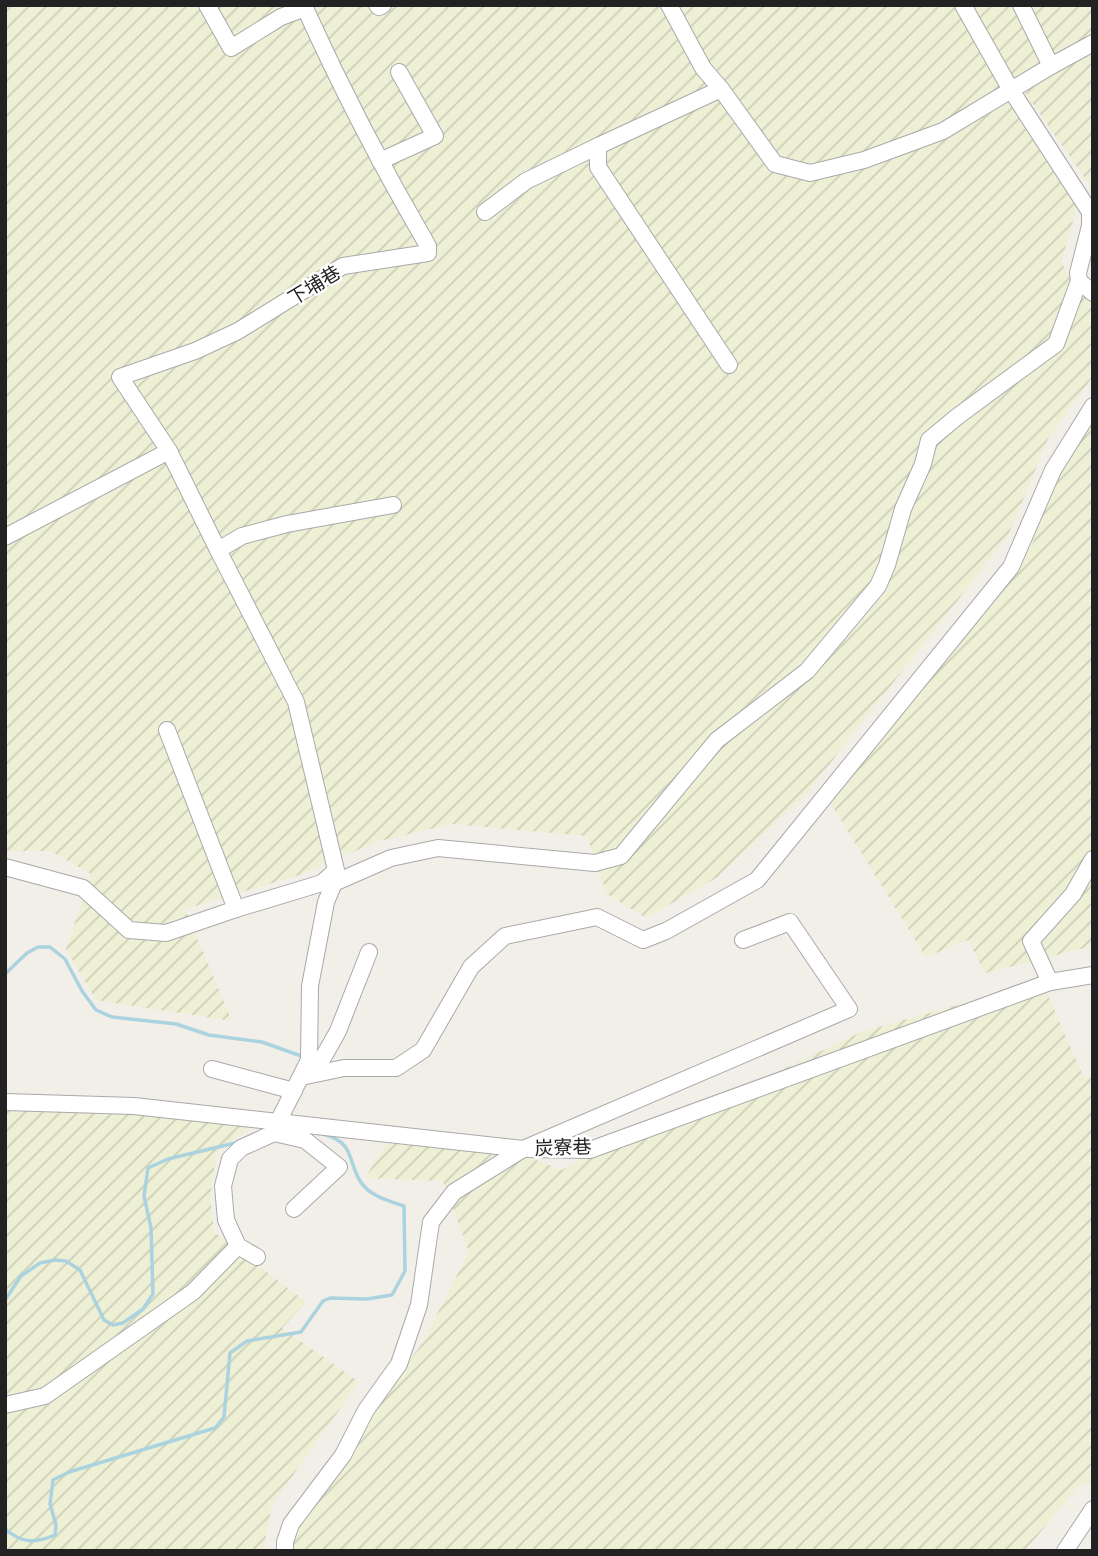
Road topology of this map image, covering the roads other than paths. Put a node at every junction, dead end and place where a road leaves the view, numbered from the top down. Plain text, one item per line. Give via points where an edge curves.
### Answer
1 (206, 5) edge
2 (377, 5) edge
3 (383, 5) edge
4 (669, 5) edge
5 (962, 5) edge
6 (1021, 5) edge
7 (309, 6) edge
8 (1093, 43) edge
9 (1051, 66) junction
10 (399, 72) dead end
11 (721, 89) junction
12 (1011, 90) junction
13 (598, 146) junction
14 (380, 161) junction
15 (485, 212) dead end
16 (1079, 281) junction
17 (1093, 293) edge
18 (729, 365) dead end
19 (1093, 406) edge
20 (169, 451) junction
21 (393, 505) dead end
22 (5, 537) edge
23 (218, 551) junction
24 (167, 730) dead end
25 (1093, 859) edge
26 (5, 867) edge
27 (236, 909) junction
28 (743, 940) dead end
29 (369, 952) dead end
30 (1093, 975) edge
31 (1050, 982) junction
32 (309, 1060) junction
33 (212, 1069) dead end
34 (297, 1084) junction
35 (5, 1102) edge
36 (278, 1122) junction
37 (523, 1149) junction
38 (295, 1209) dead end
39 (238, 1246) junction
40 (257, 1257) dead end
41 (5, 1405) edge
42 (1093, 1509) edge
43 (285, 1551) edge
44 (1065, 1551) edge

1 - 7 street, 下埔巷 via 231,48 281,16
2 - 3 street
4 - 11 street via 703,68
5 - 12 street
6 - 9 street
7 - 14 street, 下埔巷 via 329,61
8 - 9 street
9 - 12 street
10 - 14 street via 435,136
11 - 12 street via 775,164 810,173 864,160 943,131
11 - 13 street
12 - 16 street via 1090,212
13 - 15 street via 526,181
13 - 18 street via 598,167
14 - 20 street, 下埔巷 via 429,253 343,266 238,331 120,377
16 - 17 street
16 - 32 street via 1056,344 929,440 878,586 807,671 717,740 621,856 595,863 438,848 391,858 334,883 310,986
19 - 34 street via 1053,470 1011,567 757,880 643,940 597,917 505,936 471,967 423,1050 396,1068 344,1068
20 - 22 street
20 - 23 street
21 - 23 street via 287,524 242,536
23 - 27 street via 296,702 336,870 322,883
24 - 27 street
25 - 31 street via 1073,894 1031,941
26 - 27 street via 83,888 129,930 166,933
28 - 37 street via 790,922 849,1009
29 - 32 street via 338,1031 320,1063
30 - 31 street, 炭寮巷
31 - 37 street, 炭寮巷 via 590,1150
32 - 34 street
33 - 34 street
34 - 36 street
35 - 36 street, 炭寮巷 via 134,1106
36 - 37 street, 炭寮巷
37 - 43 street via 454,1192 431,1222 419,1305 399,1364 366,1410 343,1455 291,1524
38 - 39 street via 339,1167 305,1140 274,1133 241,1148 230,1159 223,1186 226,1220
39 - 40 street
39 - 41 street via 194,1292 45,1396
42 - 44 street

